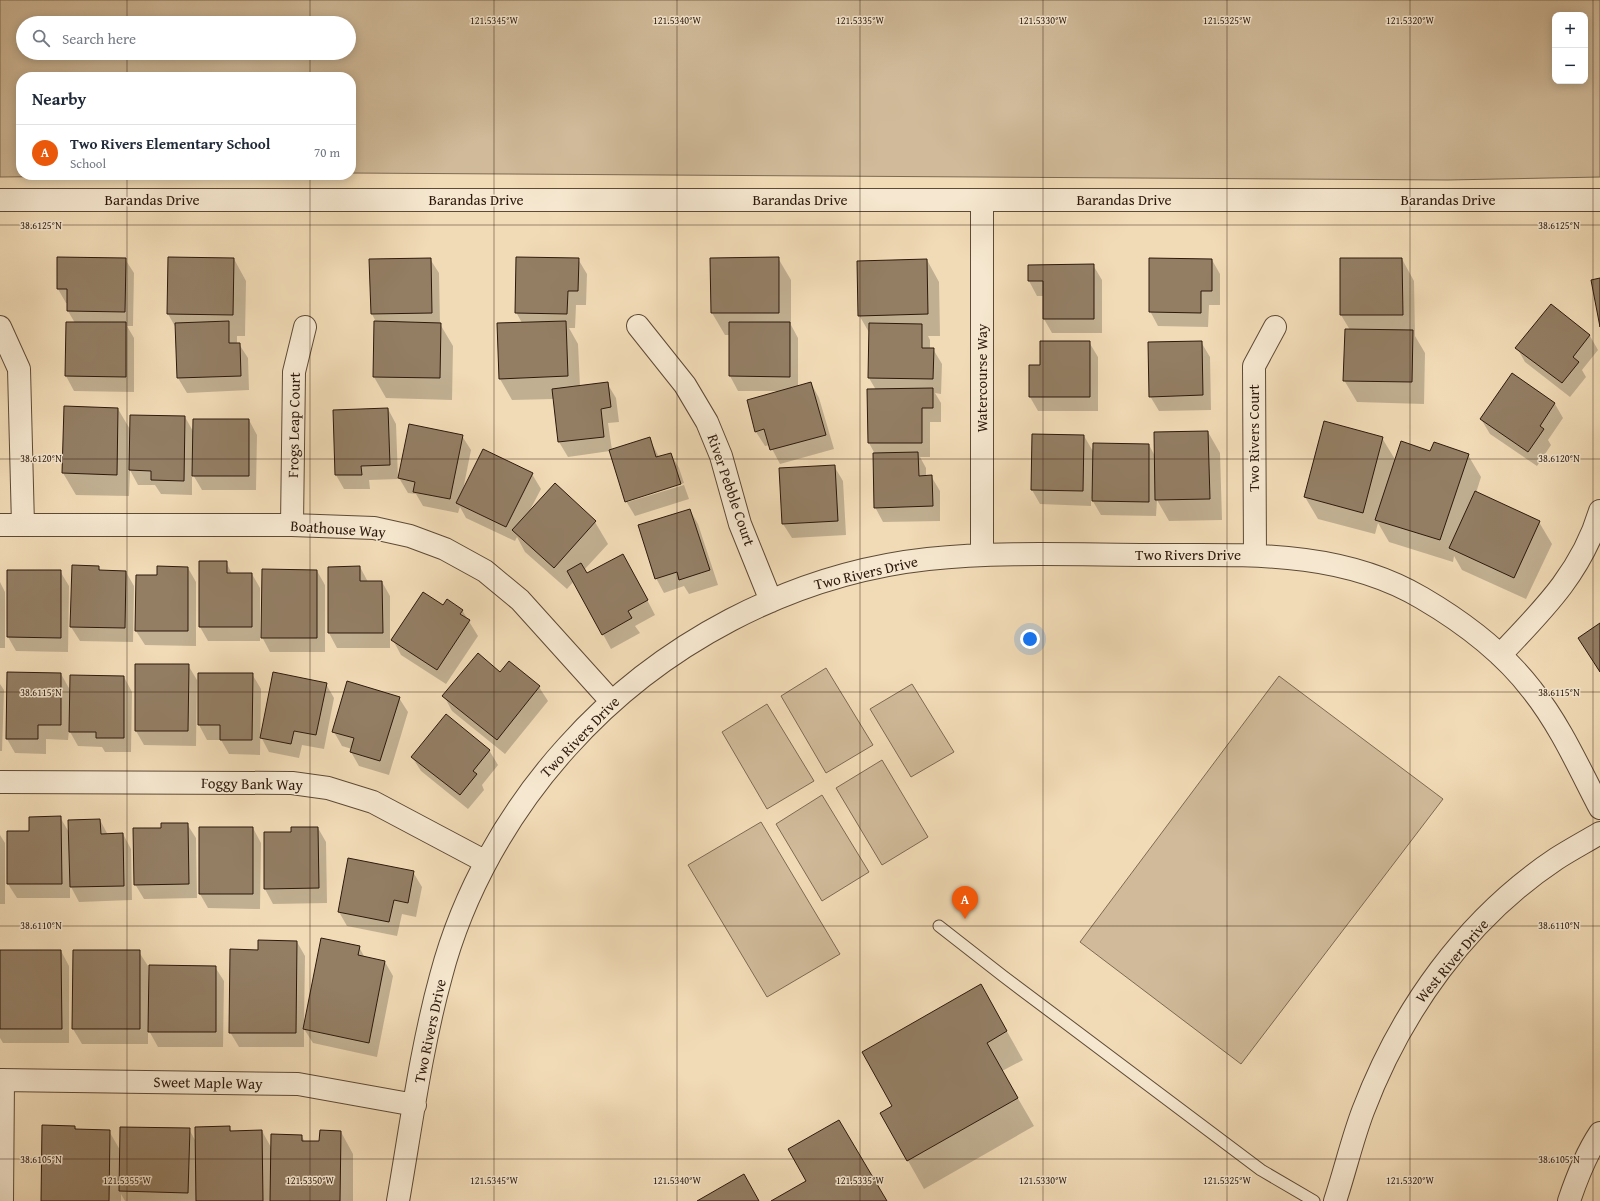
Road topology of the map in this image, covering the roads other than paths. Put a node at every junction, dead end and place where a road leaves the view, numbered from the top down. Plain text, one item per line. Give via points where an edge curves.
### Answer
1 (0, 200) edge
2 (982, 200) junction
3 (1600, 200) edge
4 (0, 326) edge
5 (305, 326) dead end
6 (638, 326) dead end
7 (1275, 327) dead end
8 (1600, 511) edge
9 (0, 525) edge
10 (23, 525) junction
11 (292, 525) junction
12 (982, 555) junction
13 (1255, 555) junction
14 (771, 601) junction
15 (1500, 655) junction
16 (612, 702) junction
17 (0, 782) edge
18 (1600, 808) edge
19 (1600, 833) edge
20 (486, 862) junction
21 (939, 926) dead end
22 (1, 1080) edge
23 (415, 1105) junction
24 (1600, 1133) edge
25 (2, 1201) edge
26 (398, 1201) edge
27 (1314, 1201) edge
28 (1335, 1201) edge
29 (1569, 1201) edge

1 - 2 street, Barandas Drive
2 - 3 street, Barandas Drive
2 - 12 street, Watercourse Way
4 - 10 street via 19,369
5 - 11 street, Frogs Leap Court via 294,372
6 - 14 street, River Pebble Court via 685,385 707,422 721,456 740,524
7 - 13 street, Two Rivers Court via 1254,366
8 - 15 street via 1578,564 1552,601
9 - 10 street, Boathouse Way
10 - 11 street, Boathouse Way
11 - 16 street, Boathouse Way via 374,528 410,536 445,549 485,571 520,600
12 - 13 street, Two Rivers Drive
12 - 14 street, Two Rivers Drive via 926,559 857,572
13 - 15 street, Two Rivers Drive via 1320,561 1373,576 1418,595 1465,624
14 - 16 street, Two Rivers Drive via 708,632 658,665
15 - 18 street, Two Rivers Drive via 1532,688 1556,724
16 - 20 street, Two Rivers Drive via 567,746 535,785
17 - 20 street, Foggy Bank Way via 292,783 328,788 373,802
19 - 28 street, West River Drive via 1555,859 1513,892 1468,936 1435,977 1414,1007 1388,1054 1363,1112
20 - 23 street, Two Rivers Drive via 457,925 442,973 428,1028
21 - 27 lane via 1261,1170
22 - 23 street, Sweet Maple Way via 298,1084
22 - 25 street
23 - 26 street, Two Rivers Drive
24 - 29 street via 1589,1150

